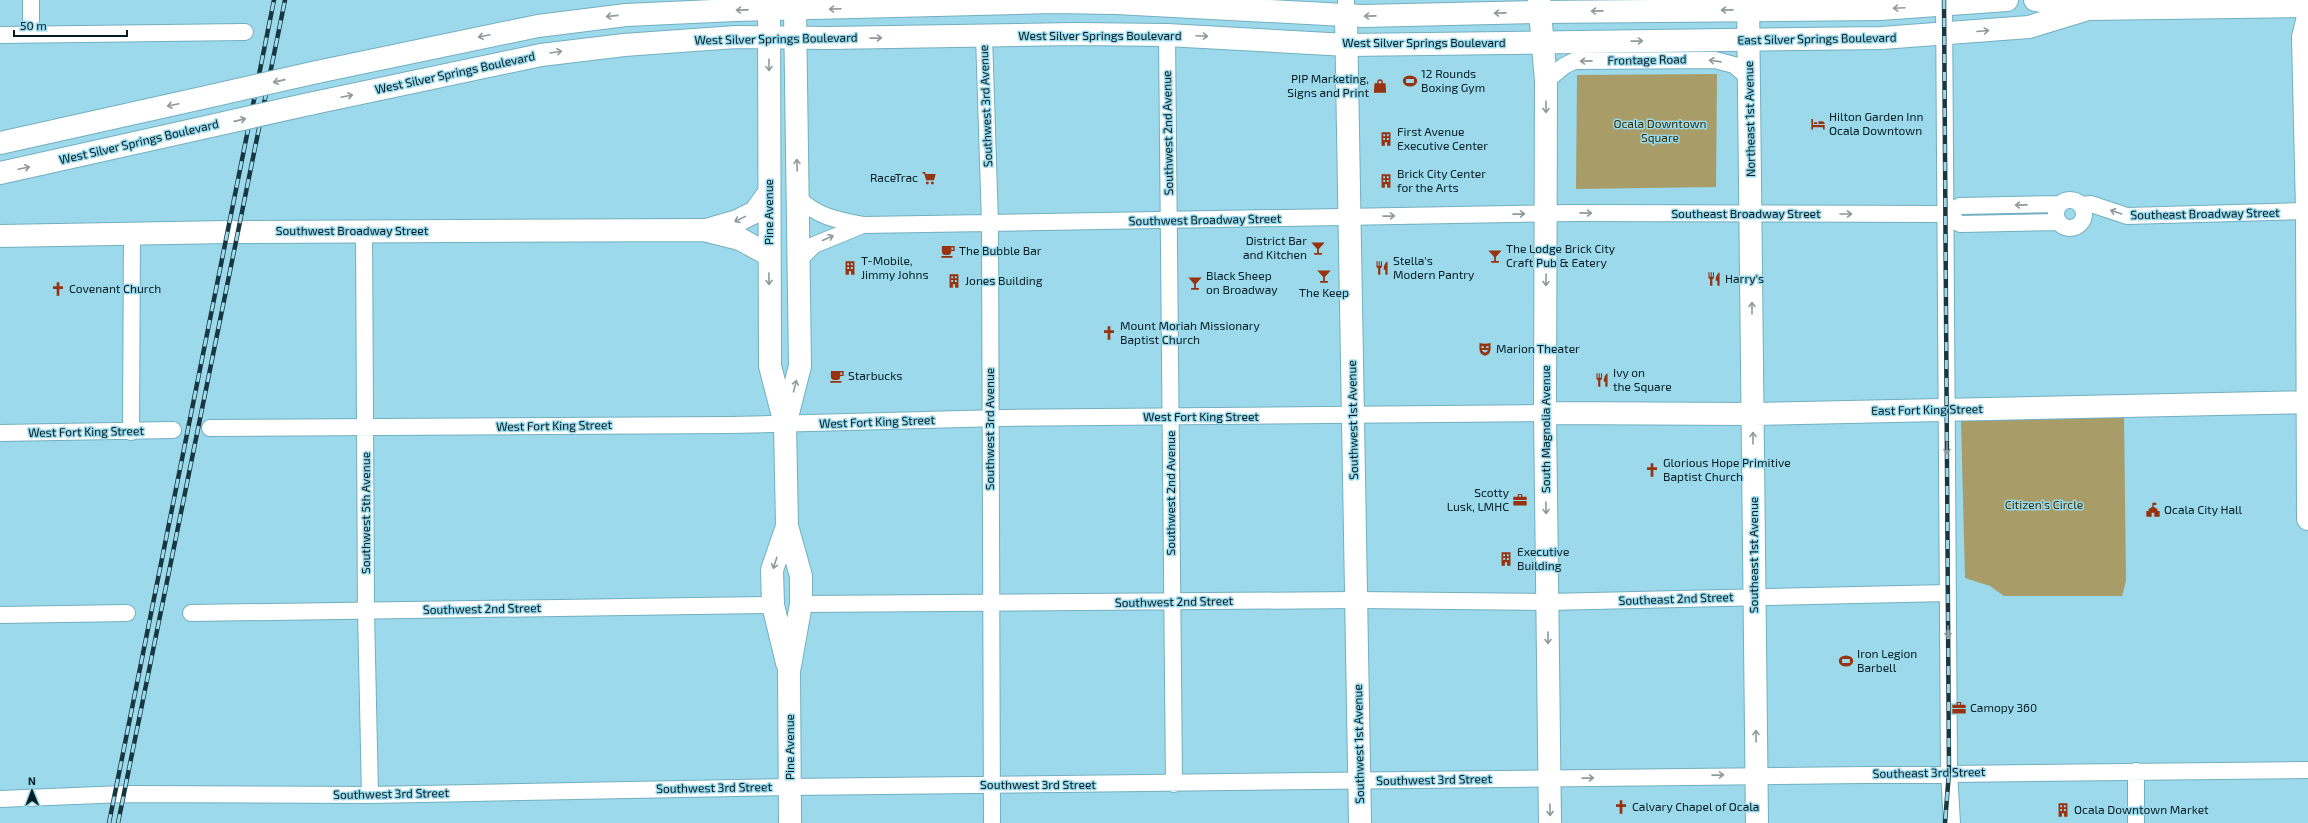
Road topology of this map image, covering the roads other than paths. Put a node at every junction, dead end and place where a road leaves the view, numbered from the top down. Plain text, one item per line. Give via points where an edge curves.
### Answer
1 (31, 0) edge
2 (2007, 0) edge
3 (2035, 0) edge
4 (983, 1) edge
5 (1166, 3) edge
6 (1944, 3) edge
7 (793, 4) edge
8 (2211, 4) edge
9 (772, 5) edge
10 (1748, 5) edge
11 (1539, 6) edge
12 (2308, 6) edge
13 (1346, 8) edge
14 (2088, 9) junction
15 (1256, 12) junction
16 (2308, 17) edge
17 (244, 32) dead end
18 (31, 34) junction
19 (1075, 34) junction
20 (0, 35) edge
21 (1167, 35) junction
22 (1944, 35) junction
23 (984, 36) junction
24 (795, 37) junction
25 (769, 38) junction
26 (1749, 40) junction
27 (1542, 43) junction
28 (1347, 44) junction
29 (1749, 78) junction
30 (1546, 81) junction
31 (0, 142) edge
32 (0, 173) edge
33 (768, 194) junction
34 (798, 198) junction
35 (2060, 204) junction
36 (2080, 205) junction
37 (2308, 211) edge
38 (1547, 213) junction
39 (1751, 214) junction
40 (1946, 214) junction
41 (1350, 216) junction
42 (1170, 221) junction
43 (2059, 222) junction
44 (990, 224) junction
45 (863, 225) junction
46 (704, 230) junction
47 (364, 231) junction
48 (132, 233) junction
49 (0, 236) edge
50 (769, 255) junction
51 (799, 260) junction
52 (2307, 402) edge
53 (1947, 409) junction
54 (1545, 413) junction
55 (1752, 414) junction
56 (1171, 416) junction
57 (1353, 416) junction
58 (990, 419) junction
59 (785, 424) junction
60 (210, 428) dead end
61 (365, 428) junction
62 (173, 430) dead end
63 (131, 432) junction
64 (0, 433) edge
65 (2308, 519) edge
66 (787, 526) junction
67 (1948, 593) junction
68 (1754, 597) junction
69 (1357, 600) junction
70 (1172, 602) junction
71 (1548, 602) junction
72 (801, 604) junction
73 (990, 604) junction
74 (773, 605) junction
75 (366, 611) junction
76 (127, 613) dead end
77 (190, 613) dead end
78 (0, 615) edge
79 (789, 671) junction
80 (2308, 770) edge
81 (2136, 771) junction
82 (1949, 772) junction
83 (1757, 775) junction
84 (1549, 778) junction
85 (1360, 780) junction
86 (1174, 784) junction
87 (992, 785) junction
88 (790, 787) junction
89 (370, 795) junction
90 (0, 799) edge
91 (790, 823) edge
92 (992, 823) edge
93 (1360, 823) edge
94 (1550, 823) edge
95 (1757, 823) edge
96 (1952, 823) edge
97 (2136, 823) edge

1 - 18 street
2 - 6 main road
3 - 14 main road, East Silver Springs Boulevard
4 - 5 main road
4 -> 7 main road
5 - 15 main road
5 - 19 main road via 1144,21 1099,23
6 -> 10 main road via 1880,9
6 - 22 street
7 - 9 main road
7 - 24 main road, Pine Avenue
8 - 12 main road, East Silver Springs Boulevard
8 - 14 main road, East Silver Springs Boulevard
9 - 25 main road, Pine Avenue
9 -> 31 main road, bridge via 626,15 538,26
10 -> 11 main road
10 - 26 main road, Northeast 1st Avenue
11 -> 13 main road
11 - 27 main road, South Magnolia Avenue
13 - 15 main road
13 - 28 main road, Southwest 1st Avenue
22 -> 14 main road, East Silver Springs Boulevard via 2029,27
15 - 21 main road via 1229,16 1187,15 1177,22
16 - 37 main road via 2303,37
17 - 18 street
18 - 20 street
19 - 21 main road, West Silver Springs Boulevard
19 - 23 main road, West Silver Springs Boulevard
21 -> 28 main road, West Silver Springs Boulevard
21 - 42 street, Southwest 2nd Avenue
22 - 26 main road, East Silver Springs Boulevard
22 - 40 street
24 -> 23 main road, West Silver Springs Boulevard
23 - 44 street, Southwest 3rd Avenue
24 - 25 main road, West Silver Springs Boulevard
34 -> 24 main road, Pine Avenue
32 -> 25 main road, West Silver Springs Boulevard, bridge via 493,64 580,49 736,37
25 -> 33 main road, Pine Avenue
27 -> 26 main road, East Silver Springs Boulevard
26 - 29 main road, Northeast 1st Avenue
27 - 28 main road, West Silver Springs Boulevard
27 - 30 main road, South Magnolia Avenue
28 - 41 main road, Southwest 1st Avenue
29 -> 30 street, Frontage Road via 1734,65 1715,60 1574,61
29 - 39 main road, Northeast 1st Avenue
30 -> 38 main road, South Magnolia Avenue
33 -> 46 main road, Southwest Broadway Street via 755,212 737,221
33 - 50 main road, Pine Avenue
34 - 45 street, Southwest Broadway Street via 816,212
34 - 51 main road, Pine Avenue
35 - 36 street via 2066,201
35 -> 40 street, Southeast Broadway Street via 1960,206
35 - 43 street via 2056,210
37 -> 36 street, Southeast Broadway Street via 2127,216 2091,204
36 - 43 street via 2085,210 2081,224 2066,227
37 - 52 main road
38 -> 39 street, Southeast Broadway Street
41 -> 38 street, Southwest Broadway Street
38 -> 54 main road, South Magnolia Avenue
39 -> 40 street, Southeast Broadway Street
55 -> 39 main road, Southeast 1st Avenue
40 - 43 street via 1960,224
40 - 53 street
41 - 42 street, Southwest Broadway Street
41 - 57 main road, Southwest 1st Avenue
42 - 44 street, Southwest Broadway Street
42 - 56 street, Southwest 2nd Avenue
44 - 45 street, Southwest Broadway Street
44 - 58 street, Southwest 3rd Avenue
51 -> 45 street, Southwest Broadway Street via 814,245
46 - 47 main road, Southwest Broadway Street
46 - 50 main road, Southwest Broadway Street via 740,239
47 - 48 main road, Southwest Broadway Street
47 - 61 street, Southwest 5th Avenue
48 - 49 main road, Southwest Broadway Street
48 - 63 street
50 -> 59 main road, Pine Avenue via 770,366
59 -> 51 main road, Pine Avenue via 800,366
52 - 53 main road, East Fort King Street
52 - 65 main road
53 - 55 main road, East Fort King Street
53 -> 67 street
54 - 55 main road, East Fort King Street
54 - 57 street, West Fort King Street
54 -> 71 main road, South Magnolia Avenue
68 -> 55 main road, Southeast 1st Avenue
56 - 57 street, West Fort King Street
56 - 58 street, West Fort King Street
56 - 70 street, Southwest 2nd Avenue
57 - 69 main road, Southwest 1st Avenue
58 - 59 street, West Fort King Street
58 - 73 street, Southwest 3rd Avenue
59 - 61 street, West Fort King Street
59 - 66 main road, Pine Avenue
60 - 61 street, West Fort King Street
61 - 75 street, Southwest 5th Avenue
62 - 63 street, West Fort King Street
63 - 64 street, West Fort King Street
66 - 72 main road, Pine Avenue via 801,576
66 -> 74 main road, Pine Avenue via 772,570
67 - 68 street, Southeast 2nd Street
67 -> 82 street
68 - 71 street, Southeast 2nd Street
83 -> 68 main road, Southeast 1st Avenue
69 - 70 street, Southwest 2nd Street
69 - 71 street, Southwest 2nd Street
69 - 85 main road, Southwest 1st Avenue
70 - 73 street, Southwest 2nd Street
70 - 86 street, Southwest 2nd Avenue
71 -> 84 main road, South Magnolia Avenue
72 - 73 street, Southwest 2nd Street
72 - 79 main road, Pine Avenue
73 - 87 street, Southwest 3rd Avenue
74 - 75 street, Southwest 2nd Street
74 - 79 main road, Pine Avenue
75 - 77 street, Southwest 2nd Street
75 - 89 street, Southwest 5th Avenue
76 - 78 street
79 - 88 main road, Pine Avenue
80 - 81 street, Southeast 3rd Street
81 - 82 street, Southeast 3rd Street
81 - 97 street
82 - 83 street, Southeast 3rd Street
82 - 96 street
84 -> 83 street, Southeast 3rd Street
83 - 95 main road, Southeast 1st Avenue
84 - 85 street, Southwest 3rd Street
84 -> 94 main road, South Magnolia Avenue
85 - 86 street, Southwest 3rd Street
85 - 93 main road, Southwest 1st Avenue
86 - 87 street, Southwest 3rd Street
87 - 88 street, Southwest 3rd Street
87 - 92 street, Southwest 3rd Avenue
88 - 89 street, Southwest 3rd Street
88 - 91 main road, Pine Avenue
89 - 90 street, Southwest 3rd Street via 124,794

